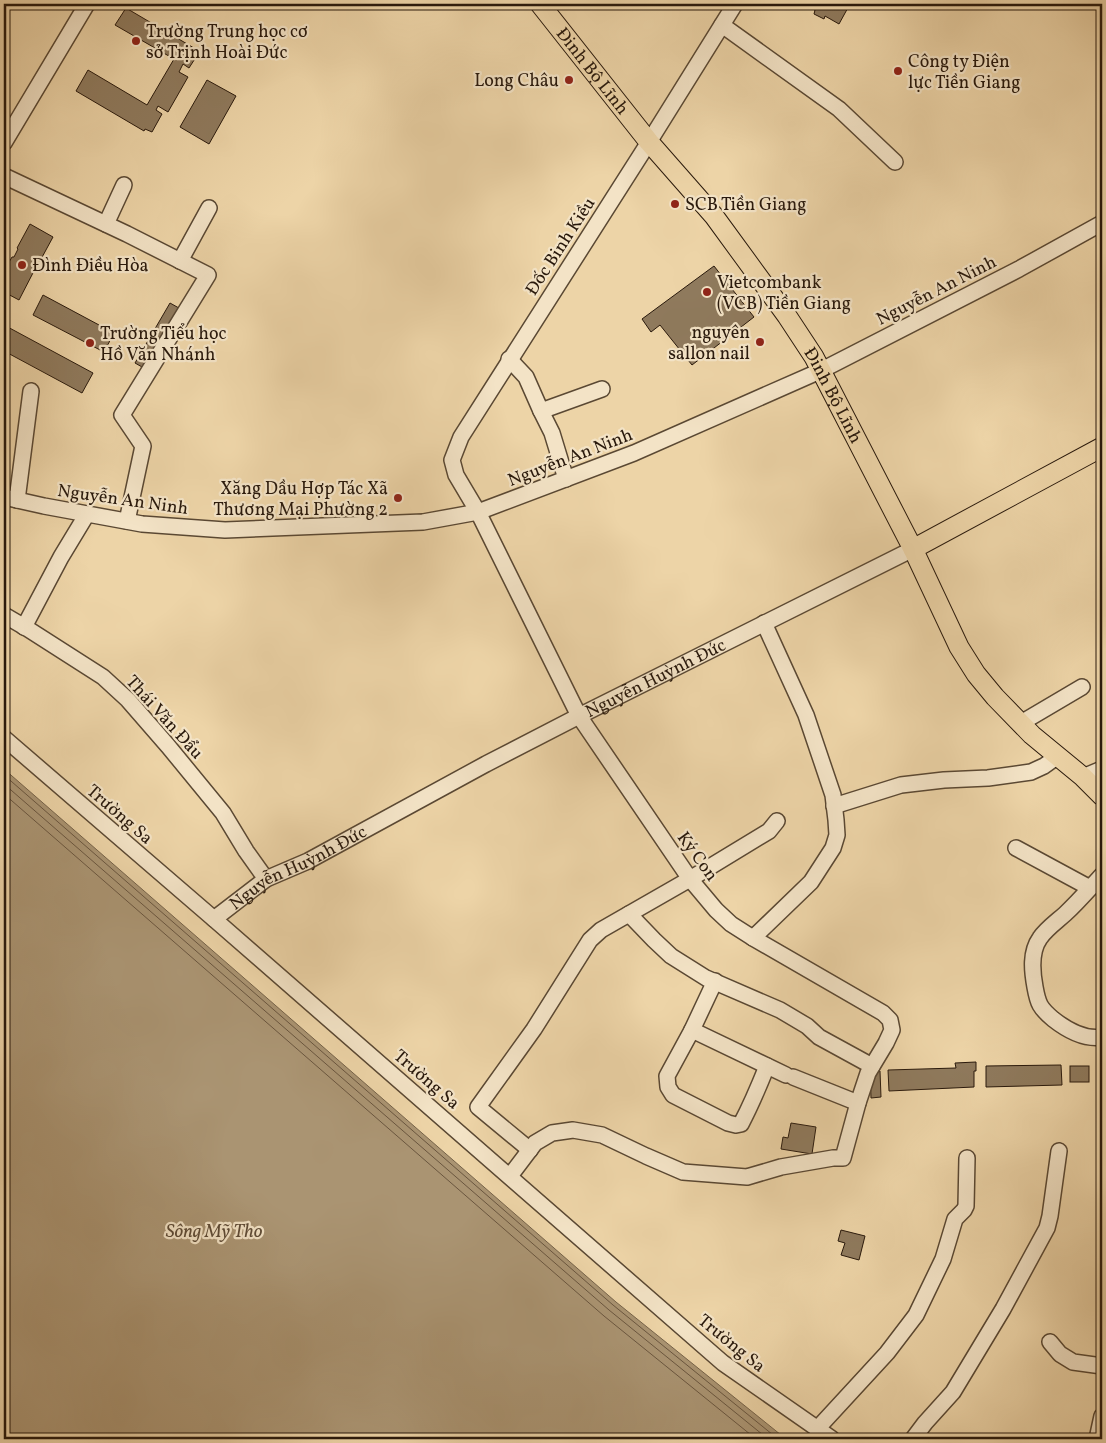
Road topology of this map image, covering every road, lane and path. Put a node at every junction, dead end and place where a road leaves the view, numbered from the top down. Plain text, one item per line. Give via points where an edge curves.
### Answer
1 (87, 4) edge
2 (540, 4) edge
3 (735, 4) edge
4 (722, 25) junction
5 (649, 142) junction
6 (4, 143) edge
7 (895, 162) dead end
8 (4, 176) edge
9 (124, 185) dead end
10 (209, 208) dead end
11 (1102, 223) edge
12 (106, 224) junction
13 (180, 261) junction
14 (509, 359) junction
15 (820, 371) junction
16 (602, 389) dead end
17 (31, 392) dead end
18 (541, 411) junction
19 (1102, 447) edge
20 (566, 479) junction
21 (10, 498) edge
22 (478, 512) junction
23 (87, 514) junction
24 (127, 521) junction
25 (913, 550) junction
26 (4, 615) edge
27 (764, 623) junction
28 (24, 627) junction
29 (1082, 687) dead end
30 (579, 716) junction
31 (1021, 723) junction
32 (4, 738) edge
33 (1058, 756) junction
34 (1102, 769) edge
35 (1083, 778) junction
36 (1102, 796) edge
37 (834, 806) junction
38 (777, 821) dead end
39 (1016, 848) dead end
40 (1102, 875) edge
41 (266, 879) junction
42 (690, 879) junction
43 (1090, 888) junction
44 (629, 914) junction
45 (214, 919) junction
46 (753, 938) junction
47 (715, 981) junction
48 (692, 1030) junction
49 (1102, 1037) edge
50 (767, 1066) junction
51 (872, 1066) junction
52 (858, 1103) junction
53 (530, 1150) junction
54 (1060, 1151) dead end
55 (967, 1158) dead end
56 (510, 1176) junction
57 (1050, 1342) dead end
58 (1102, 1366) edge
59 (1102, 1374) edge
60 (1102, 1416) edge
61 (817, 1429) junction
62 (832, 1439) edge
63 (913, 1439) edge
64 (1096, 1439) edge

1 - 6 street
2 - 5 main road, Đinh Bộ Lĩnh
3 - 4 street, Đốc Binh Kiều
4 - 5 street, Đốc Binh Kiều
4 - 7 street via 838,109
5 - 14 street, Đốc Binh Kiều
5 - 15 main road, Đinh Bộ Lĩnh via 714,216 786,316
8 - 12 street
9 - 12 street
10 - 13 street
11 - 15 street, Nguyễn An Ninh
12 - 13 street
13 - 24 street via 208,275 122,414 143,446
14 - 18 street via 526,377
14 - 22 street, Đốc Binh Kiều via 461,437 452,460 456,475
15 - 20 street, Nguyễn An Ninh via 634,453
15 - 25 main road, Đinh Bộ Lĩnh
16 - 18 street
17 - 21 street
18 - 20 street via 552,433
19 - 25 main road, Nguyễn Huỳnh Đức
20 - 22 street, Nguyễn An Ninh
21 - 23 street, Nguyễn An Ninh
22 - 24 street, Nguyễn An Ninh via 423,522 225,530
22 - 30 street, Ký Con
23 - 24 street, Nguyễn An Ninh
23 - 28 street
25 - 27 street, Nguyễn Huỳnh Đức
25 - 31 main road, Đinh Bộ Lĩnh via 976,674
26 - 28 street, Thái Văn Đẩu
27 - 30 street, Nguyễn Huỳnh Đức
27 - 37 street via 806,715
28 - 41 street, Thái Văn Đẩu via 103,677 128,700 223,813
29 - 31 street
30 - 41 street, Nguyễn Huỳnh Đức via 308,861
30 - 42 street, Ký Con
31 - 33 main road, Đinh Bộ Lĩnh
32 - 45 street, Trường Sa
33 - 35 main road, Đinh Bộ Lĩnh
33 - 37 street via 1031,772 900,785
34 - 35 street
35 - 36 main road, Đinh Bộ Lĩnh
37 - 46 street via 837,835 833,848 811,882
38 - 42 street via 770,831
39 - 43 street
40 - 43 street
41 - 45 street, Nguyễn Huỳnh Đức
42 - 44 street
42 - 46 street, Ký Con via 716,910
43 - 49 street via 1040,938 1032,963 1036,995 1042,1010 1073,1033
44 - 47 street via 671,956
44 - 53 street via 590,940 534,1029 478,1107
45 - 56 street, Trường Sa
46 - 51 street, Ký Con via 890,1020 892,1030
47 - 48 street
47 - 51 street via 780,1010 819,1037
48 - 50 street
48 - 50 street via 667,1076 668,1087 673,1095 728,1123 740,1124
50 - 52 street
51 - 52 street, Ký Con
52 - 53 street, Ký Con via 843,1158 781,1167 747,1177 683,1172 602,1135 573,1130 552,1133
53 - 56 street
54 - 63 street via 1047,1228 953,1392
55 - 61 street via 966,1206 955,1219 946,1253 921,1306 887,1353
56 - 61 street, Trường Sa via 723,1363
57 - 58 street via 1073,1362
58 - 59 street
60 - 64 street
61 - 62 street, Trường Sa

